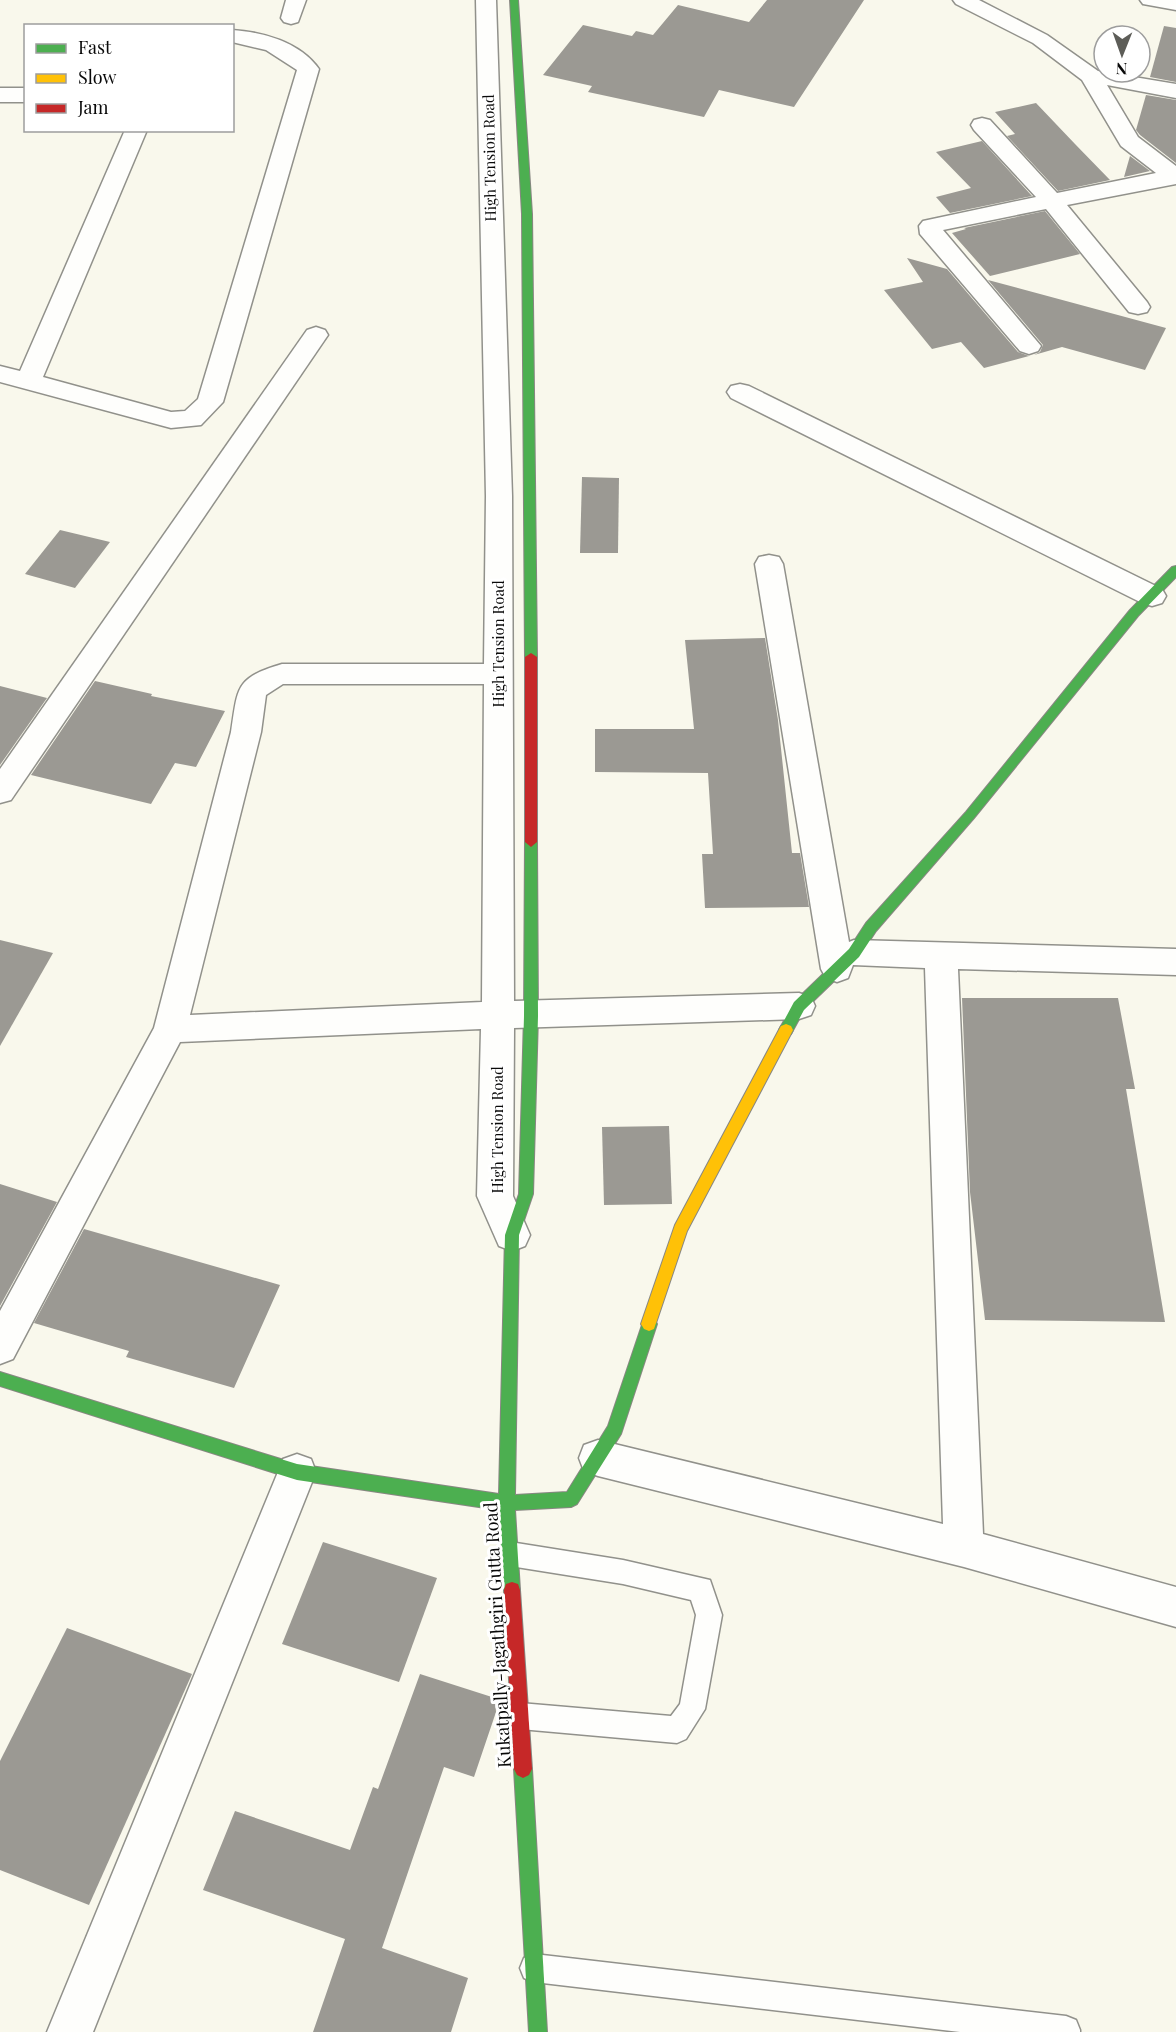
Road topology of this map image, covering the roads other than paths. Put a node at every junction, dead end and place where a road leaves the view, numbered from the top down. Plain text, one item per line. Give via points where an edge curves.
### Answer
1 (486, 0) edge
2 (513, 0) edge
3 (963, 0) edge
4 (1150, 0) edge
5 (1176, 4) edge
6 (234, 37) edge
7 (1091, 76) junction
8 (1176, 90) edge
9 (0, 95) edge
10 (24, 95) edge
11 (982, 124) dead end
12 (135, 132) edge
13 (1175, 176) edge
14 (1051, 200) junction
15 (1138, 307) dead end
16 (316, 335) dead end
17 (1029, 346) dead end
18 (0, 374) edge
19 (28, 381) junction
20 (740, 392) dead end
21 (770, 564) dead end
22 (1176, 570) edge
23 (1152, 597) junction
24 (498, 674) junction
25 (0, 792) edge
26 (941, 956) junction
27 (845, 961) junction
28 (1176, 962) edge
29 (799, 1006) junction
30 (498, 1015) junction
31 (531, 1016) junction
32 (170, 1029) junction
33 (512, 1235) junction
34 (0, 1347) edge
35 (0, 1378) edge
36 (598, 1458) junction
37 (297, 1472) junction
38 (507, 1503) junction
39 (964, 1548) junction
40 (510, 1554) junction
41 (1176, 1607) edge
42 (520, 1716) junction
43 (534, 1968) junction
44 (1066, 2030) dead end
45 (70, 2032) edge
46 (538, 2032) edge

1 - 24 street, High Tension Road via 499,496
2 - 31 street, High Tension Road via 527,214
3 - 7 street via 1040,39
4 - 5 street
6 - 19 street via 282,49 308,69 210,402 192,419 171,420
7 - 8 street
7 - 13 street via 1129,141
9 - 10 street
11 - 14 street
12 - 19 street
13 - 14 street
14 - 15 street
14 - 17 street via 931,226 932,234
16 - 25 street
18 - 19 street
20 - 23 street
21 - 27 street
22 - 23 street
23 - 27 street via 1134,613
24 - 30 street, High Tension Road
24 - 32 street via 282,674 267,679 252,691 246,732
26 - 27 street
26 - 28 street
26 - 39 street
27 - 29 street
29 - 31 street
29 - 36 street via 680,1230 615,1429
30 - 31 street
30 - 32 street
30 - 33 street, High Tension Road via 495,1196
31 - 33 street, High Tension Road via 526,1194
32 - 34 street
33 - 38 street, Kukatpally-Jagathgiri Gutta Road
35 - 37 street
36 - 38 street via 571,1499
36 - 39 street
37 - 38 street
37 - 45 street
38 - 40 street, Kukatpally-Jagathgiri Gutta Road
39 - 41 street
40 - 42 street, Kukatpally-Jagathgiri Gutta Road
40 - 42 lane via 623,1572 701,1590 709,1615 692,1709 677,1730
42 - 43 street, Kukatpally-Jagathgiri Gutta Road
43 - 44 lane
43 - 46 street, Kukatpally-Jagathgiri Gutta Road

